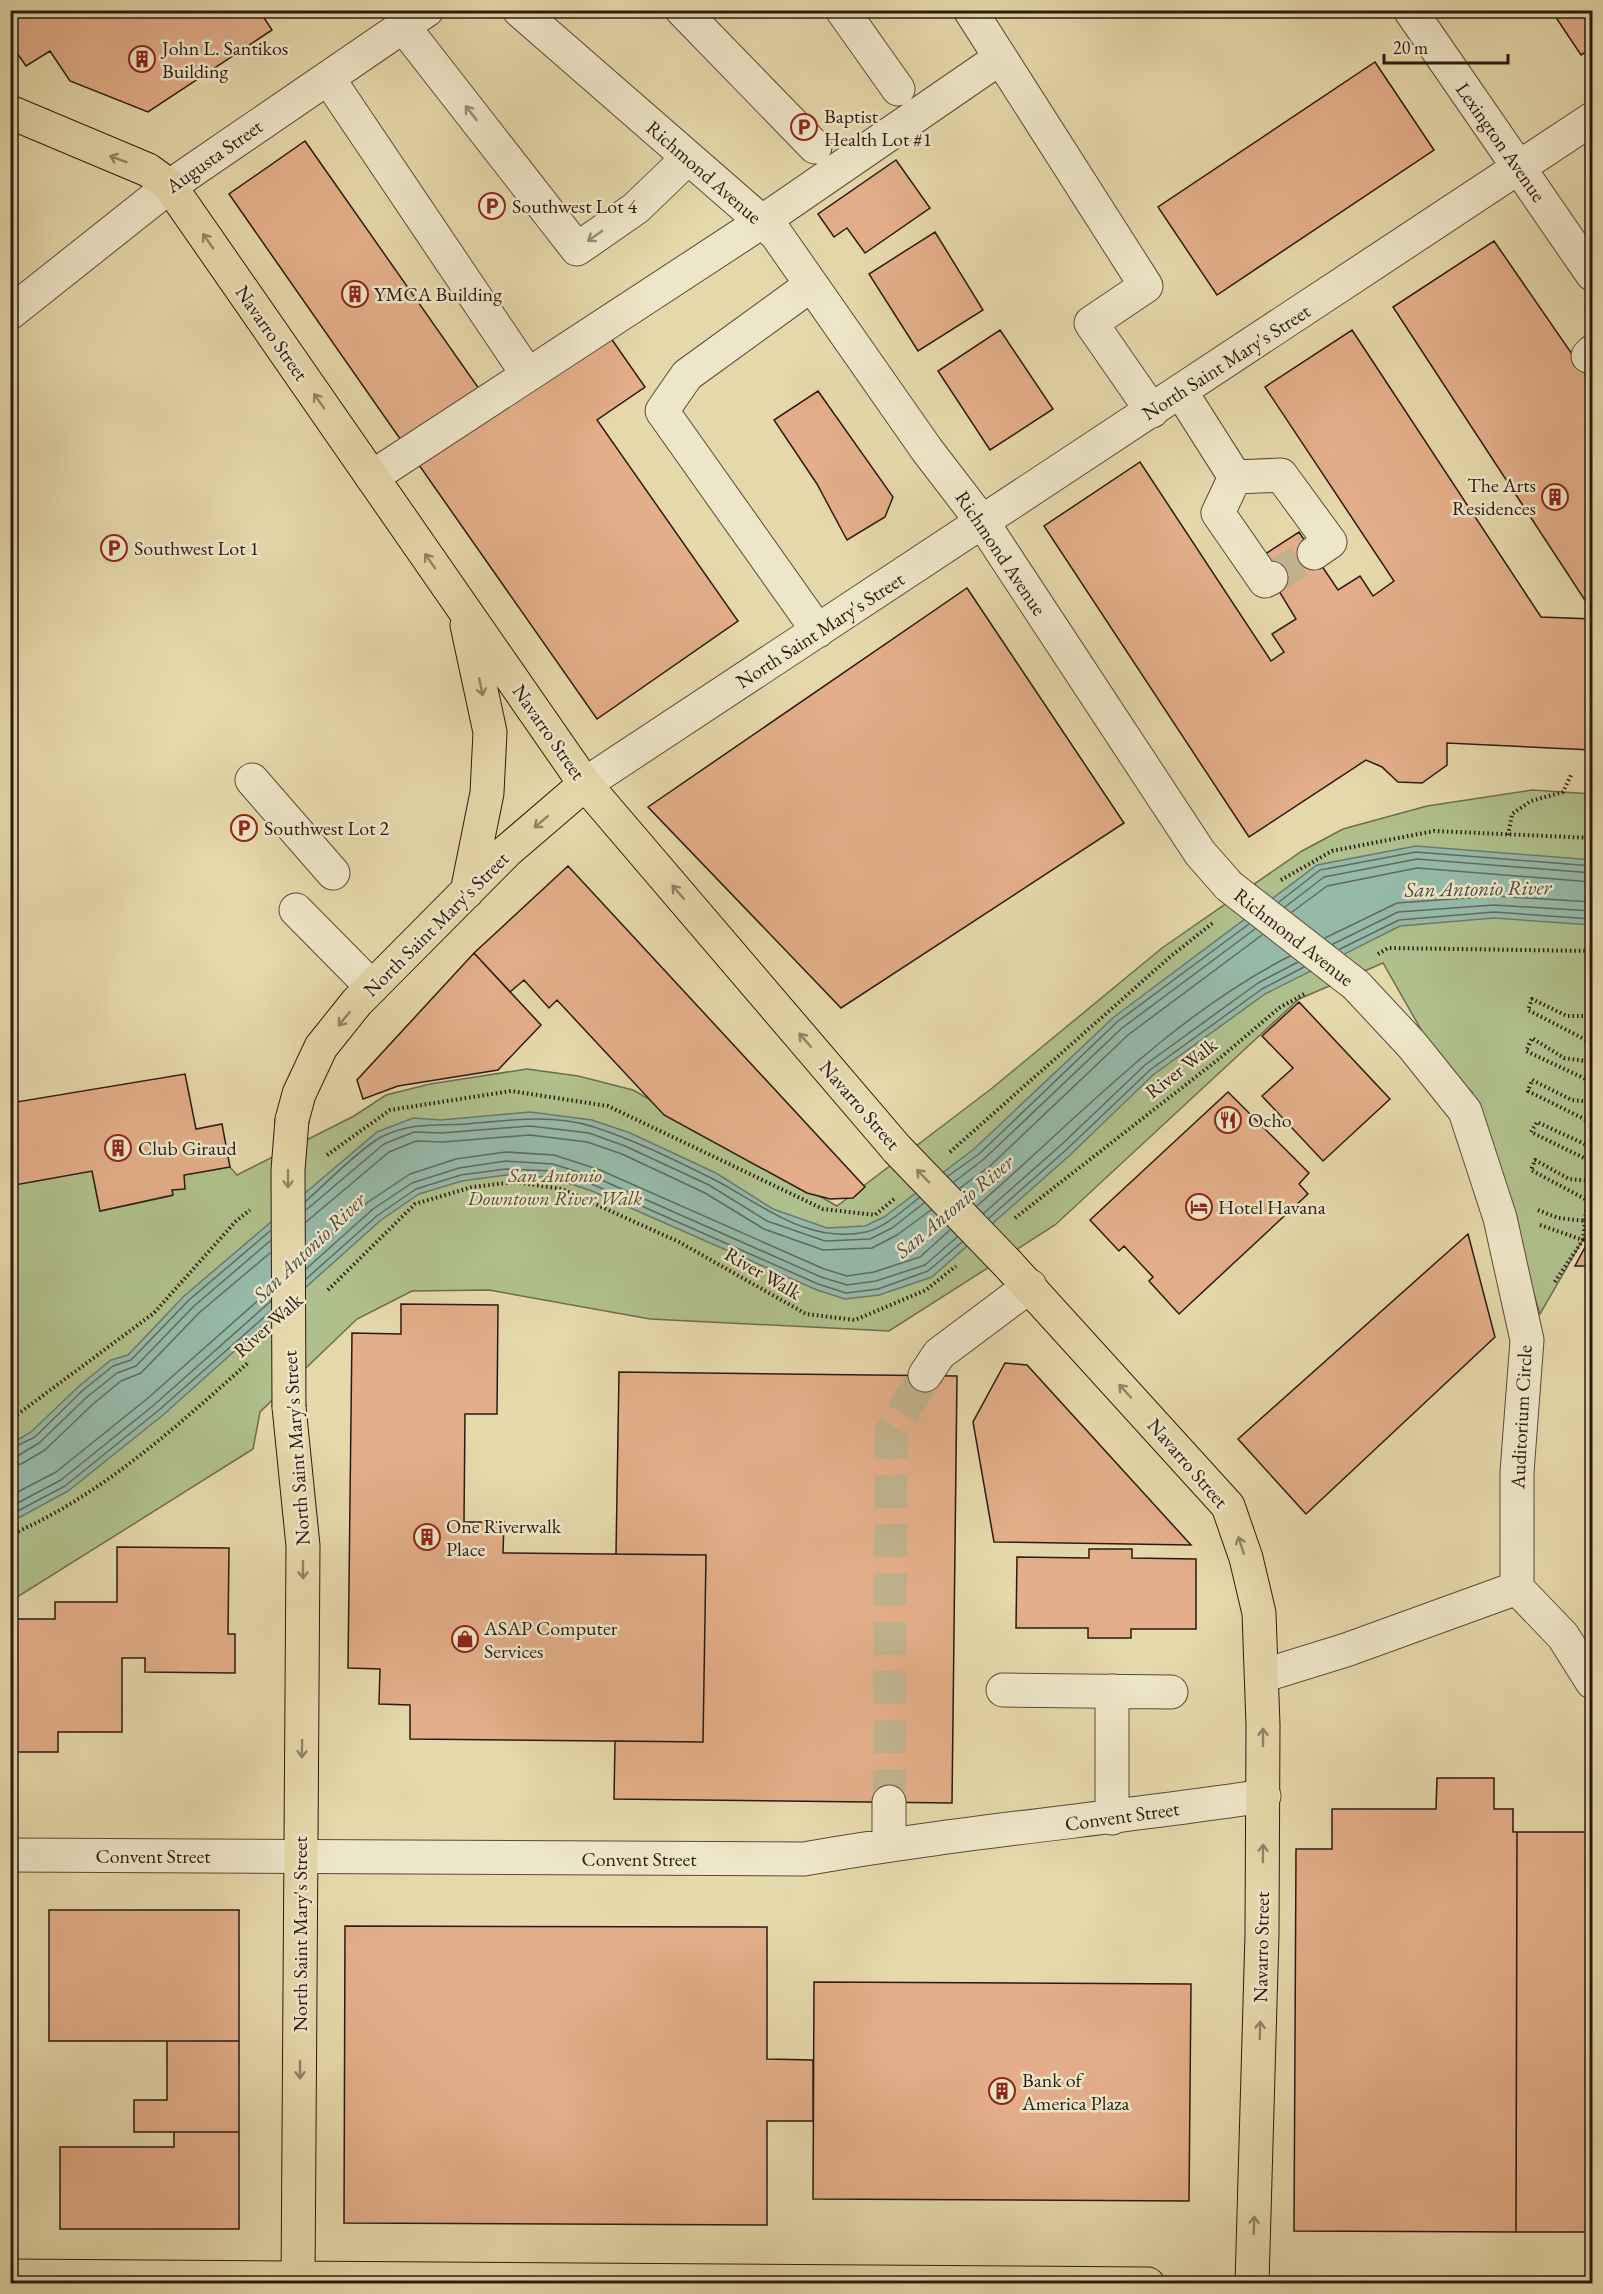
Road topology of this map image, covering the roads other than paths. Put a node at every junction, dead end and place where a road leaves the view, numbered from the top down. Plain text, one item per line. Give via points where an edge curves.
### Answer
1 (519, 10) edge
2 (682, 10) edge
3 (842, 10) edge
4 (970, 10) edge
5 (1410, 10) edge
6 (415, 18) edge
7 (1000, 58) junction
8 (328, 78) junction
9 (898, 89) dead end
10 (10, 112) edge
11 (1593, 119) edge
12 (815, 147) dead end
13 (688, 158) junction
14 (1519, 168) junction
15 (170, 186) junction
16 (764, 221) junction
17 (1593, 274) edge
18 (811, 285) junction
19 (10, 313) edge
20 (528, 375) junction
21 (1181, 392) junction
22 (1152, 411) junction
23 (372, 477) junction
24 (1235, 477) junction
25 (983, 523) junction
26 (1314, 553) tunnel mouth
27 (1271, 578) dead end
28 (464, 609) junction
29 (818, 631) junction
30 (252, 780) dead end
31 (585, 784) junction
32 (333, 873) dead end
33 (467, 892) junction
34 (296, 910) dead end
35 (372, 987) junction
36 (1465, 1112) joint
37 (1030, 1286) junction
38 (925, 1375) tunnel mouth
39 (1517, 1588) junction
40 (1262, 1676) junction
41 (1593, 1682) edge
42 (1003, 1690) dead end
43 (1112, 1691) junction
44 (1172, 1692) dead end
45 (1264, 1796) junction
46 (889, 1802) tunnel mouth
47 (1112, 1818) junction
48 (889, 1844) junction
49 (10, 1855) edge
50 (301, 1858) junction
51 (10, 2276) edge
52 (298, 2281) edge
53 (585, 2281) edge
54 (1148, 2283) edge
55 (1252, 2283) edge

1 - 13 street, Richmond Avenue
2 - 12 street
3 - 9 street
4 - 7 street
5 - 14 street, Lexington Avenue
6 - 8 street, Augusta Street
13 -> 6 street via 636,208 577,249
7 - 16 street
7 - 22 street via 1146,286 1091,322
8 - 15 street, Augusta Street
8 - 20 street
15 -> 10 main road, Navarro Street via 148,170
11 - 14 street, North Saint Mary's Street
13 - 16 street, Richmond Avenue
14 - 17 street, Lexington Avenue
14 - 21 street, North Saint Mary's Street
15 - 19 street, Augusta Street
23 -> 15 main road, Navarro Street
16 - 18 street, Richmond Avenue
16 - 20 street
18 - 25 street, Richmond Avenue
18 - 29 street via 687,375 662,411
20 - 23 street
21 - 22 street, North Saint Mary's Street
21 - 24 street
22 - 25 street, North Saint Mary's Street
28 -> 23 main road, Navarro Street
24 - 26 street via 1281,475 1330,542
24 - 27 street via 1218,513 1265,581
25 - 29 street, North Saint Mary's Street
25 - 36 street, Richmond Avenue, bridge via 1200,853 1225,901 1362,972
28 - 31 main road, Navarro Street
28 -> 33 main road via 490,732 488,794
29 - 31 street, North Saint Mary's Street
30 - 32 street
31 -> 33 main road, North Saint Mary's Street via 507,851
37 -> 31 main road, Navarro Street, bridge via 897,1149
33 - 35 main road, North Saint Mary's Street
34 - 35 street
35 -> 50 main road, North Saint Mary's Street, bridge via 321,1047 299,1094 292,1120 288,1170 289,1407 303,1546
36 - 39 street, Auditorium Circle via 1500,1218 1527,1340 1517,1472
37 - 38 street via 939,1354
40 -> 37 main road, Navarro Street via 1259,1613 1228,1506
39 - 40 street
39 - 41 street via 1563,1636
45 -> 40 main road, Navarro Street
42 - 43 street
43 - 44 street
43 - 47 street
45 - 47 street, Convent Street
55 -> 45 main road, Navarro Street
46 - 48 street
47 - 48 street, Convent Street
48 - 50 street, Convent Street via 804,1859
49 - 50 street, Convent Street
50 -> 52 main road, North Saint Mary's Street
51 - 52 main road
52 - 53 main road
53 - 54 main road

